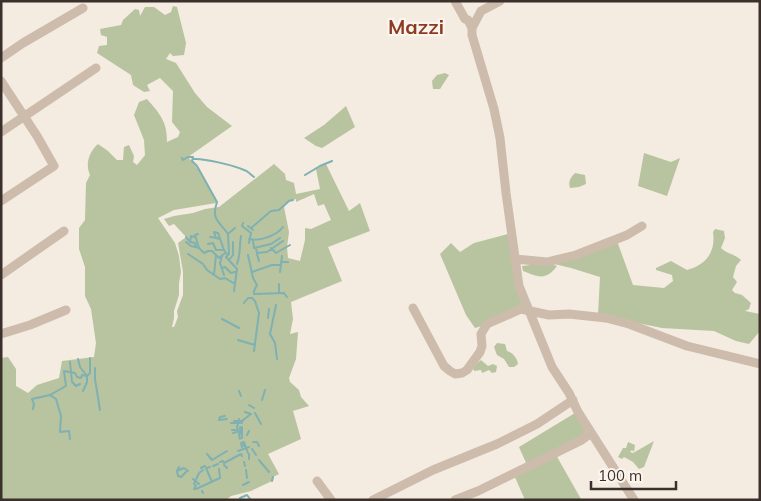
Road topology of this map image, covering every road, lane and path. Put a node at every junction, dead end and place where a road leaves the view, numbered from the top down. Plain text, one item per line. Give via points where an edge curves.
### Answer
1 (455, 1) edge
2 (500, 1) edge
3 (83, 8) dead end
4 (461, 11) junction
5 (481, 11) junction
6 (472, 28) junction
7 (1, 58) edge
8 (96, 68) dead end
9 (1, 81) edge
10 (25, 116) junction
11 (1, 132) edge
12 (1, 201) edge
13 (642, 226) dead end
14 (64, 232) dead end
15 (515, 259) junction
16 (1, 275) edge
17 (413, 308) dead end
18 (66, 310) dead end
19 (528, 310) junction
20 (1, 334) edge
21 (760, 364) edge
22 (573, 400) junction
23 (589, 429) junction
24 (318, 481) dead end
25 (331, 500) edge
26 (374, 500) edge
27 (455, 500) edge
28 (634, 500) edge

1 - 4 street
2 - 5 street
3 - 7 street
4 - 5 street
4 - 6 street
5 - 6 street
6 - 15 street via 500,138
8 - 10 street
9 - 10 street
10 - 11 street
10 - 12 street via 54,166
13 - 15 street via 571,256 547,262
14 - 16 street
15 - 19 street
17 - 19 street via 444,366 455,374 467,370 477,357 486,324 521,309
18 - 20 street via 30,326
19 - 21 street via 549,315 606,318 687,346
19 - 22 street via 552,367
22 - 23 street
22 - 26 street via 537,424
23 - 27 street via 587,436 580,441
23 - 28 street
24 - 25 street

